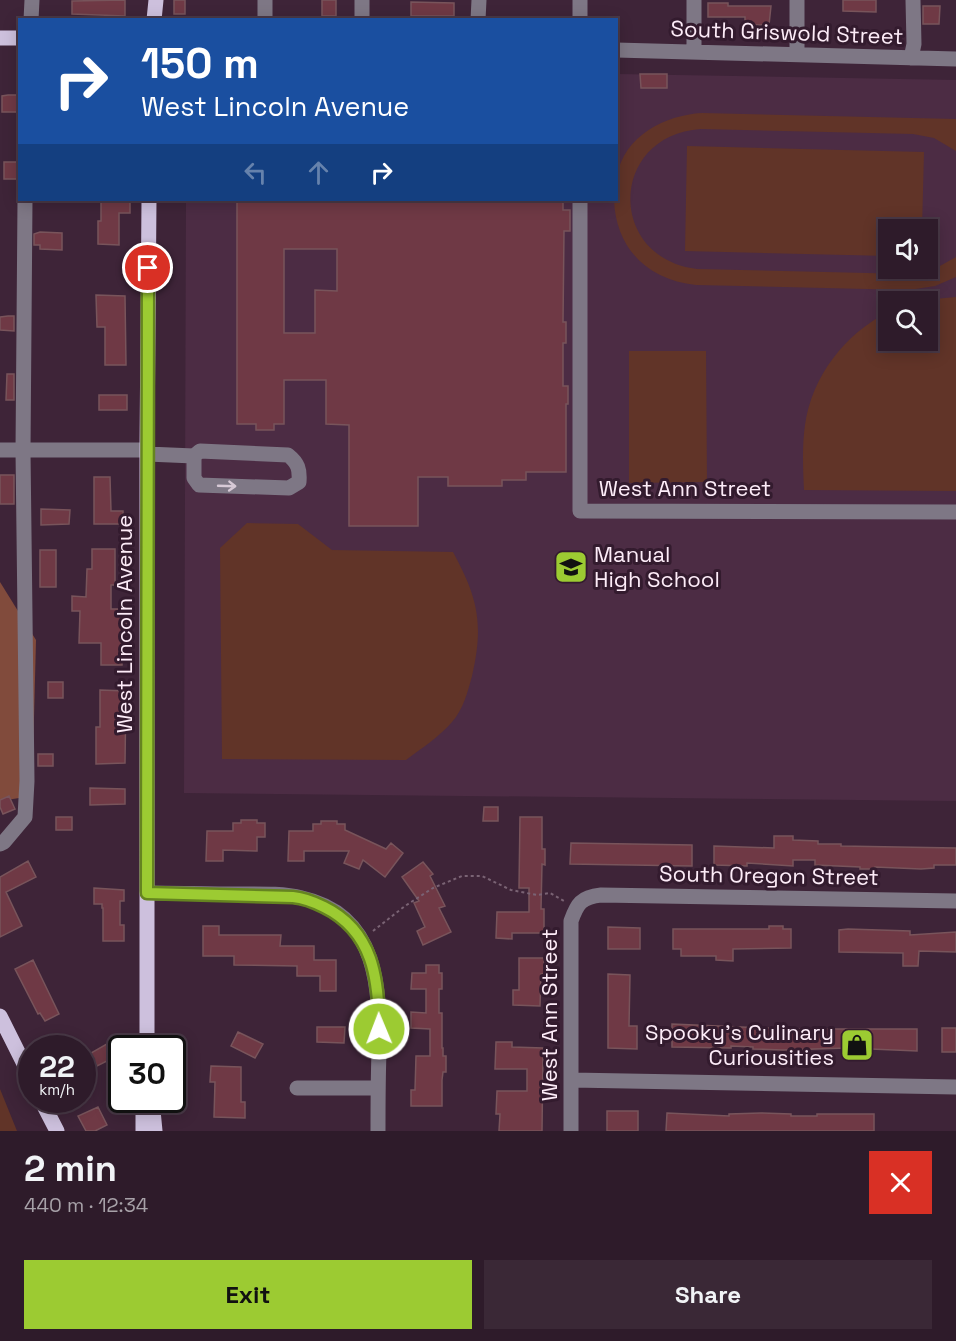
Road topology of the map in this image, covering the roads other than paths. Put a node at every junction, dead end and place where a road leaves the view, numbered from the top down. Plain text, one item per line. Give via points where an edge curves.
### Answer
1 (32, 0) edge
2 (156, 0) edge
3 (265, 0) edge
4 (362, 0) edge
5 (478, 0) edge
6 (580, 0) edge
7 (694, 0) edge
8 (797, 0) edge
9 (913, 0) edge
10 (31, 18) edge
11 (154, 18) edge
12 (265, 18) edge
13 (362, 18) edge
14 (478, 18) edge
15 (580, 18) edge
16 (0, 38) edge
17 (18, 38) edge
18 (618, 50) edge
19 (694, 52) junction
20 (797, 54) junction
21 (910, 58) junction
22 (956, 59) edge
23 (26, 201) edge
24 (149, 201) edge
25 (580, 201) edge
26 (0, 450) edge
27 (23, 451) junction
28 (147, 452) junction
29 (195, 456) junction
30 (956, 512) edge
31 (0, 844) edge
32 (147, 893) junction
33 (956, 901) edge
34 (578, 906) joint
35 (0, 1016) edge
36 (147, 1035) edge
37 (18, 1052) edge
38 (572, 1080) junction
39 (956, 1087) edge
40 (297, 1088) dead end
41 (378, 1088) junction
42 (48, 1113) edge
43 (143, 1113) edge
44 (153, 1113) edge
45 (57, 1131) edge
46 (143, 1131) edge
47 (155, 1131) edge
48 (378, 1131) edge
49 (571, 1131) edge

1 - 10 street
2 - 11 main road
3 - 12 street
4 - 13 street
5 - 14 street
6 - 15 street
7 - 19 street
8 - 20 street
9 - 21 street via 914,44
16 - 17 main road
18 - 19 street, South Griswold Street
19 - 20 street, South Griswold Street
20 - 21 street, South Griswold Street
21 - 22 street, South Griswold Street
23 - 27 street
24 - 28 main road, West Lincoln Avenue
25 - 30 street, West Ann Street via 580,511
26 - 27 street
27 - 28 street
27 - 31 street via 26,808 25,817
28 - 29 street
28 - 32 main road, West Lincoln Avenue
29 -> 29 street via 195,478 199,485 289,488 299,482 296,462 288,455 200,451
32 - 36 main road, West Lincoln Avenue
32 - 41 street via 300,897 339,915 361,940 375,972
33 - 34 street, South Oregon Street via 590,896
34 - 38 street, West Ann Street via 571,921
35 - 37 main road
38 - 39 street
38 - 49 street, West Ann Street
40 - 41 street
41 - 48 street
42 - 45 main road
43 - 46 main road
44 - 47 main road

